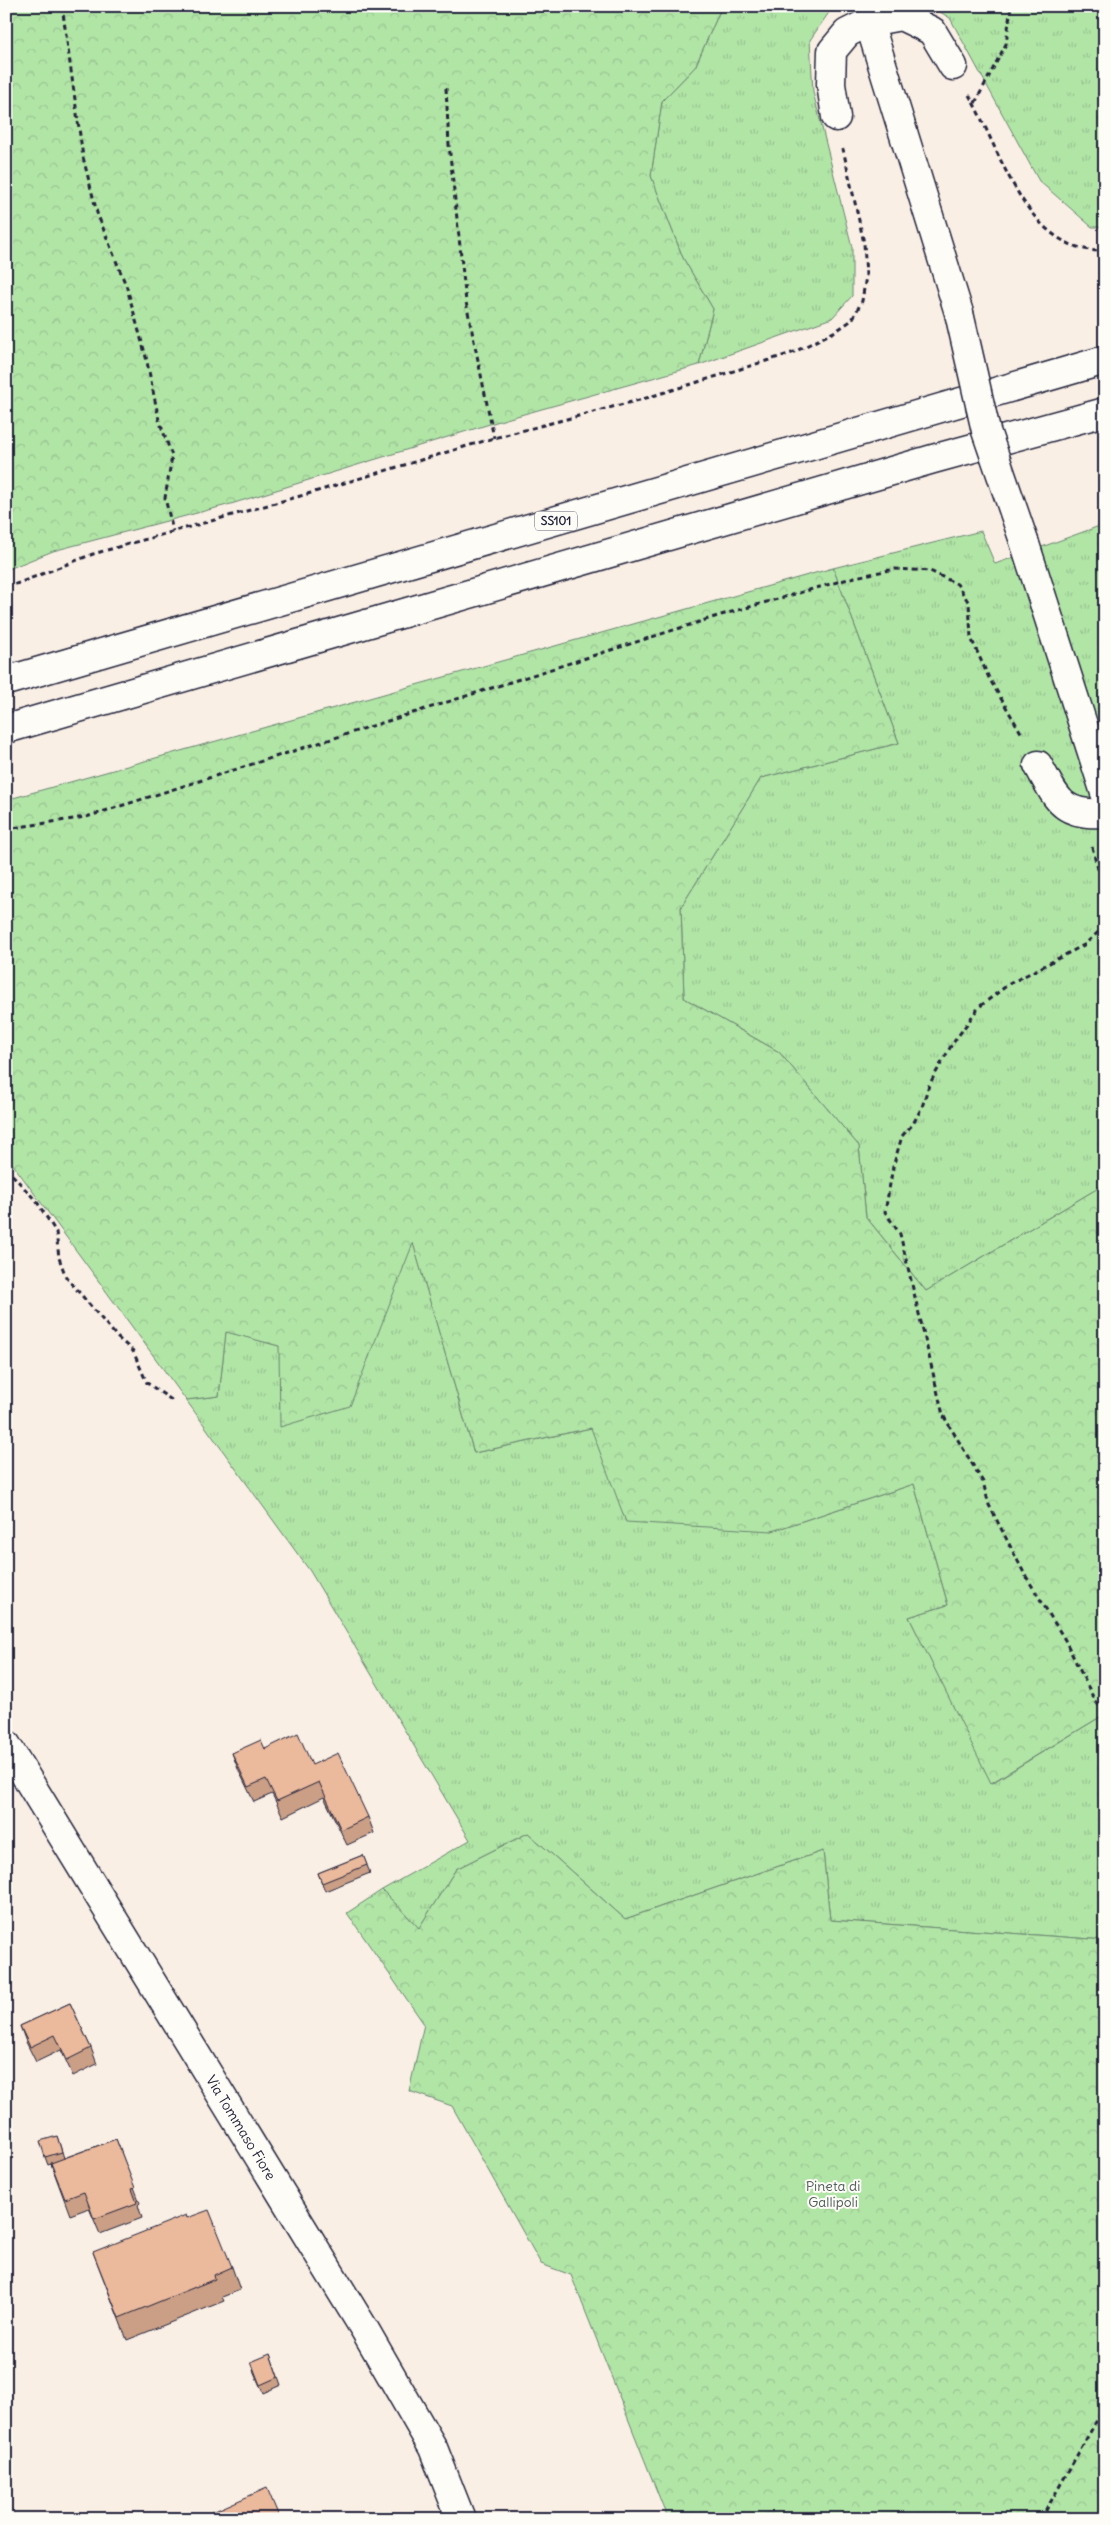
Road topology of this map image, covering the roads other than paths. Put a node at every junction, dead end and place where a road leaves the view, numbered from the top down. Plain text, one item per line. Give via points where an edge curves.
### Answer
1 (869, 22) junction
2 (952, 66) road end
3 (836, 117) road end
4 (1105, 360) edge
5 (1105, 412) edge
6 (6, 681) edge
7 (6, 729) edge
8 (1038, 765) road end
9 (1105, 793) edge
10 (1105, 813) edge
11 (6, 1744) edge
12 (461, 2519) edge

1 - 2 main road via 901,16 932,31
1 - 3 main road via 847,33 832,51 831,84
1 - 9 main road, bridge via 959,313 986,431
4 - 6 main road, SS101
5 - 7 main road via 933,459
8 - 10 main road via 1059,802 1084,814
11 - 12 main road, Via Tommaso Fiore via 365,2330 433,2448

